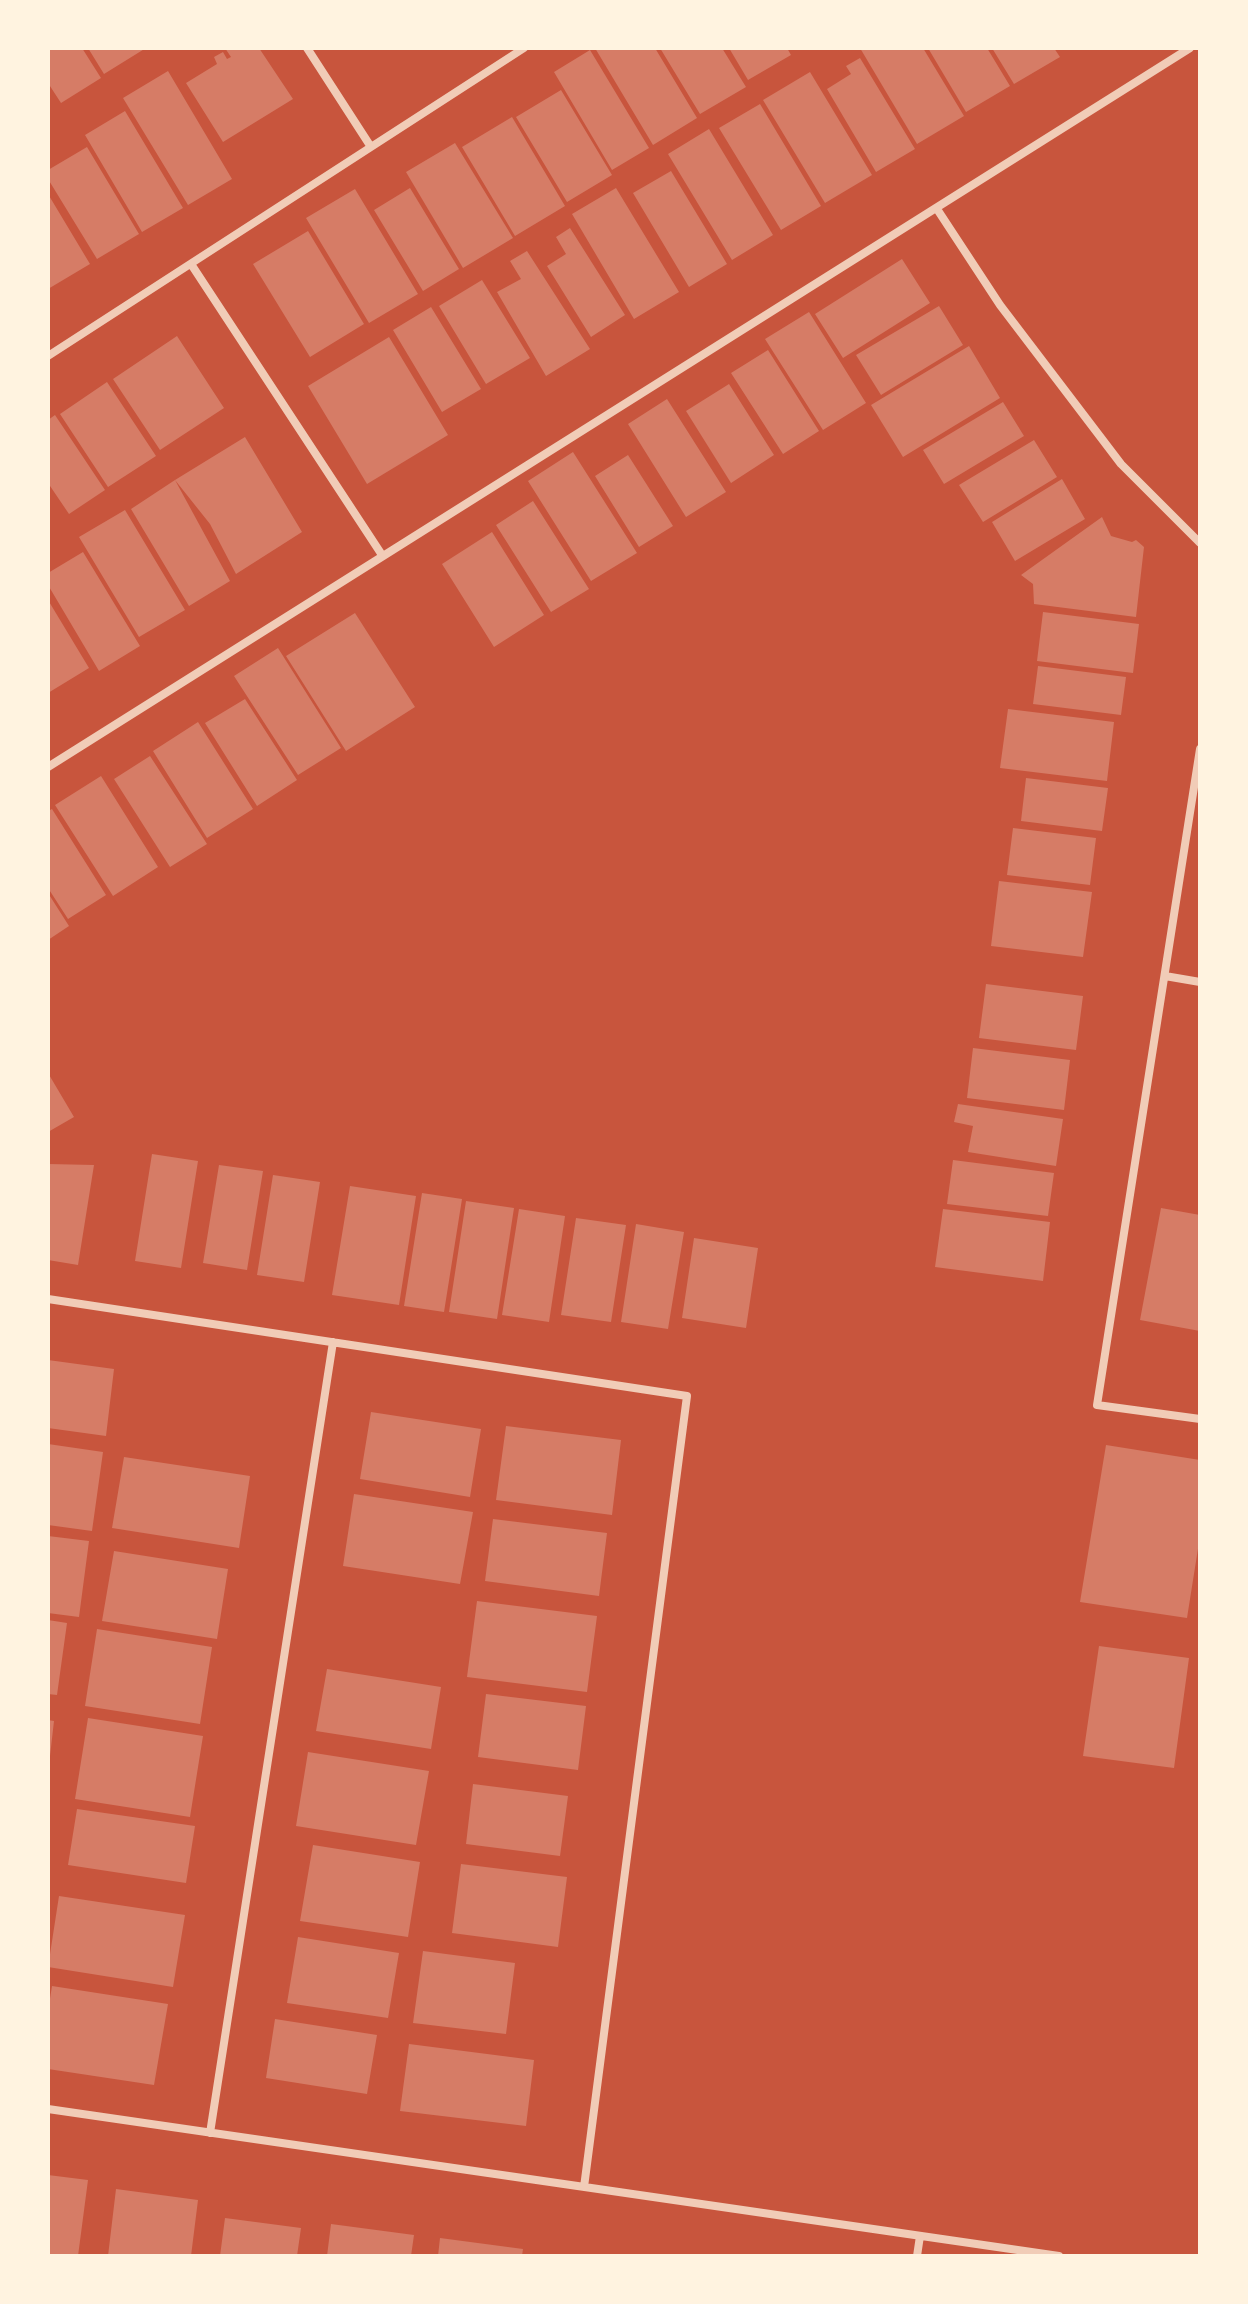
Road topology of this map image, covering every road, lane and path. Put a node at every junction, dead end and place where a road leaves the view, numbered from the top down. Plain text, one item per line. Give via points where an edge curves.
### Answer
1 (307, 48) edge
2 (524, 48) edge
3 (1190, 48) edge
4 (371, 147) junction
5 (937, 209) junction
6 (191, 264) junction
7 (48, 356) edge
8 (1200, 543) edge
9 (382, 555) junction
10 (1200, 749) edge
11 (48, 767) edge
12 (1165, 976) junction
13 (1200, 982) edge
14 (48, 1299) edge
15 (333, 1342) junction
16 (1200, 1419) edge
17 (48, 2109) edge
18 (210, 2133) junction
19 (584, 2187) junction
20 (920, 2236) junction
21 (917, 2256) edge
22 (1059, 2256) edge

1 - 4 street
2 - 4 street
3 - 5 street
4 - 6 street
5 - 8 street via 1000,305 1121,464
5 - 9 street
6 - 7 street
6 - 9 street
9 - 11 street
10 - 12 street
12 - 13 street
12 - 16 street via 1097,1405
14 - 15 street
15 - 18 street
15 - 19 street via 687,1396
17 - 18 street
18 - 19 street
19 - 20 street
20 - 21 street
20 - 22 street

